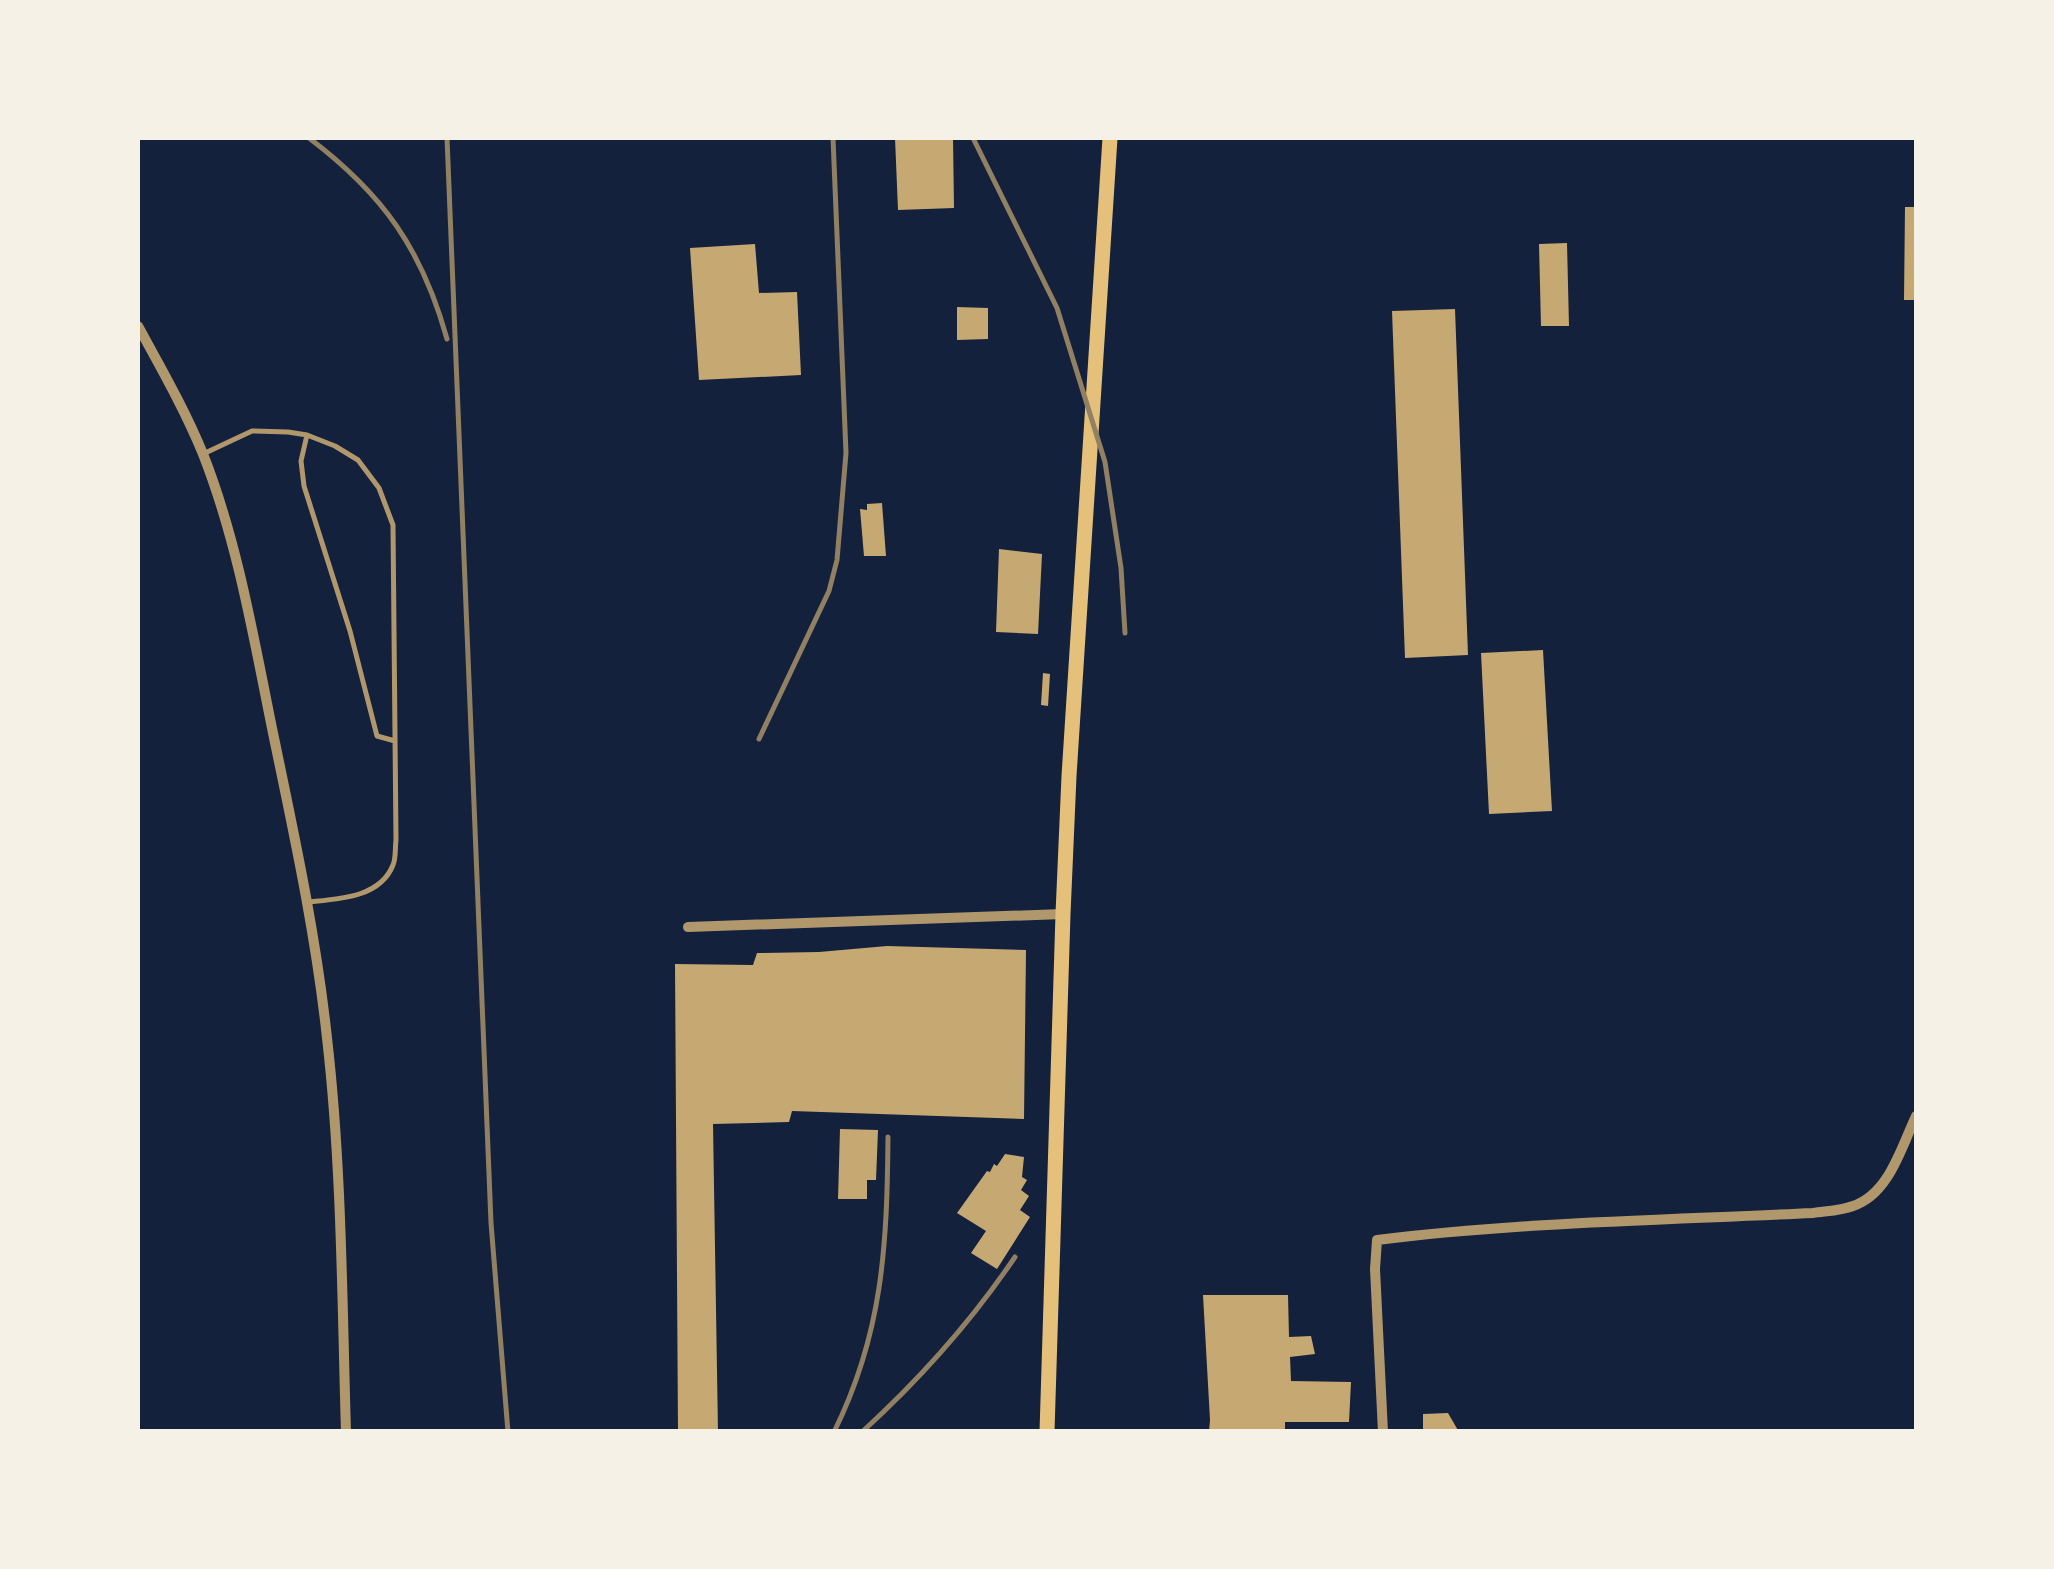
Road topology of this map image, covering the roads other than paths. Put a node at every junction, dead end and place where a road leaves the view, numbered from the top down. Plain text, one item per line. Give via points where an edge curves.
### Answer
1 (1110, 138) edge
2 (138, 326) edge
3 (307, 435) junction
4 (203, 454) junction
5 (395, 741) junction
6 (308, 902) junction
7 (1063, 914) junction
8 (688, 927) dead end
9 (1916, 1116) edge
10 (346, 1432) edge
11 (1047, 1432) edge
12 (1383, 1432) edge

1 - 7 main road
2 - 4 street
3 - 4 lane via 252,431
3 - 5 lane via 304,486 377,736
3 - 5 lane via 358,460 393,524
4 - 6 street via 242,589
5 - 6 lane via 393,865 373,890
6 - 10 street via 328,1040
7 - 8 street
7 - 11 main road
9 - 12 street via 1879,1189 1840,1210 1377,1240

